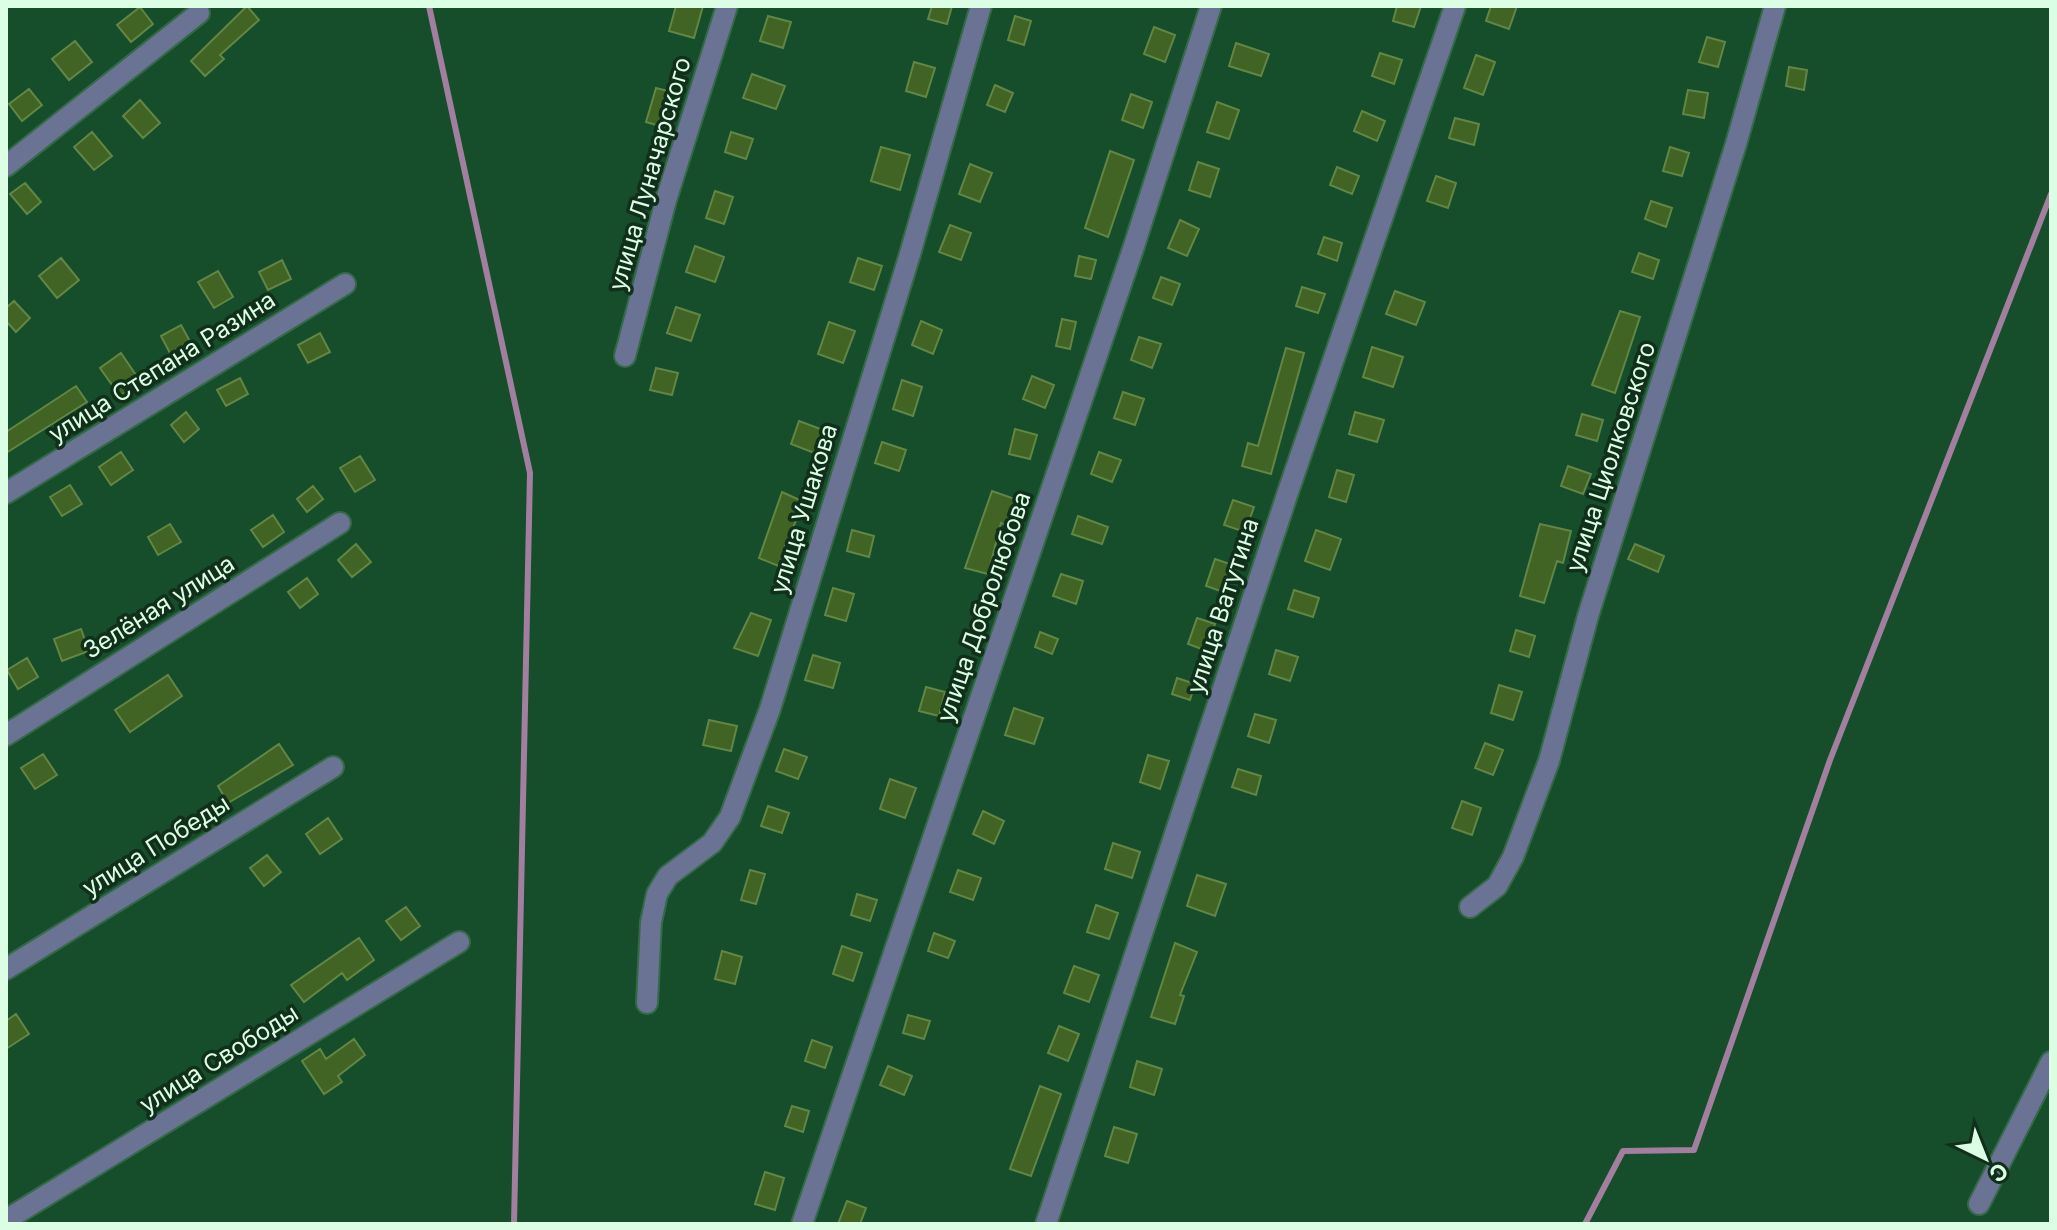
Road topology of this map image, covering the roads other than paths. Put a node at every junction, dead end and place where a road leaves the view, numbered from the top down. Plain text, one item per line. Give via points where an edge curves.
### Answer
1 (727, 6) edge
2 (981, 6) edge
3 (1211, 6) edge
4 (1455, 6) edge
5 (1775, 6) edge
6 (199, 13) dead end
7 (6, 166) edge
8 (345, 284) dead end
9 (625, 356) dead end
10 (6, 493) edge
11 (340, 523) dead end
12 (6, 735) edge
13 (333, 767) dead end
14 (1470, 907) dead end
15 (459, 942) dead end
16 (6, 969) edge
17 (647, 1003) dead end
18 (2051, 1062) edge
19 (1979, 1204) dead end
20 (6, 1220) edge
21 (802, 1224) edge
22 (1046, 1224) edge

1 - 9 street, улица Луначарского via 666,200
2 - 17 street, улица Ушакова via 770,709 730,817 712,843 668,876 657,894
3 - 21 street, улица Добролюбова
4 - 22 street, улица Ватутина
5 - 14 street, улица Циолковского via 1588,616 1549,761 1513,857 1497,886
6 - 7 street
8 - 10 street, улица Степана Разина
11 - 12 street, Зелёная улица
13 - 16 street, улица Победы
15 - 20 street, улица Свободы
18 - 19 street

